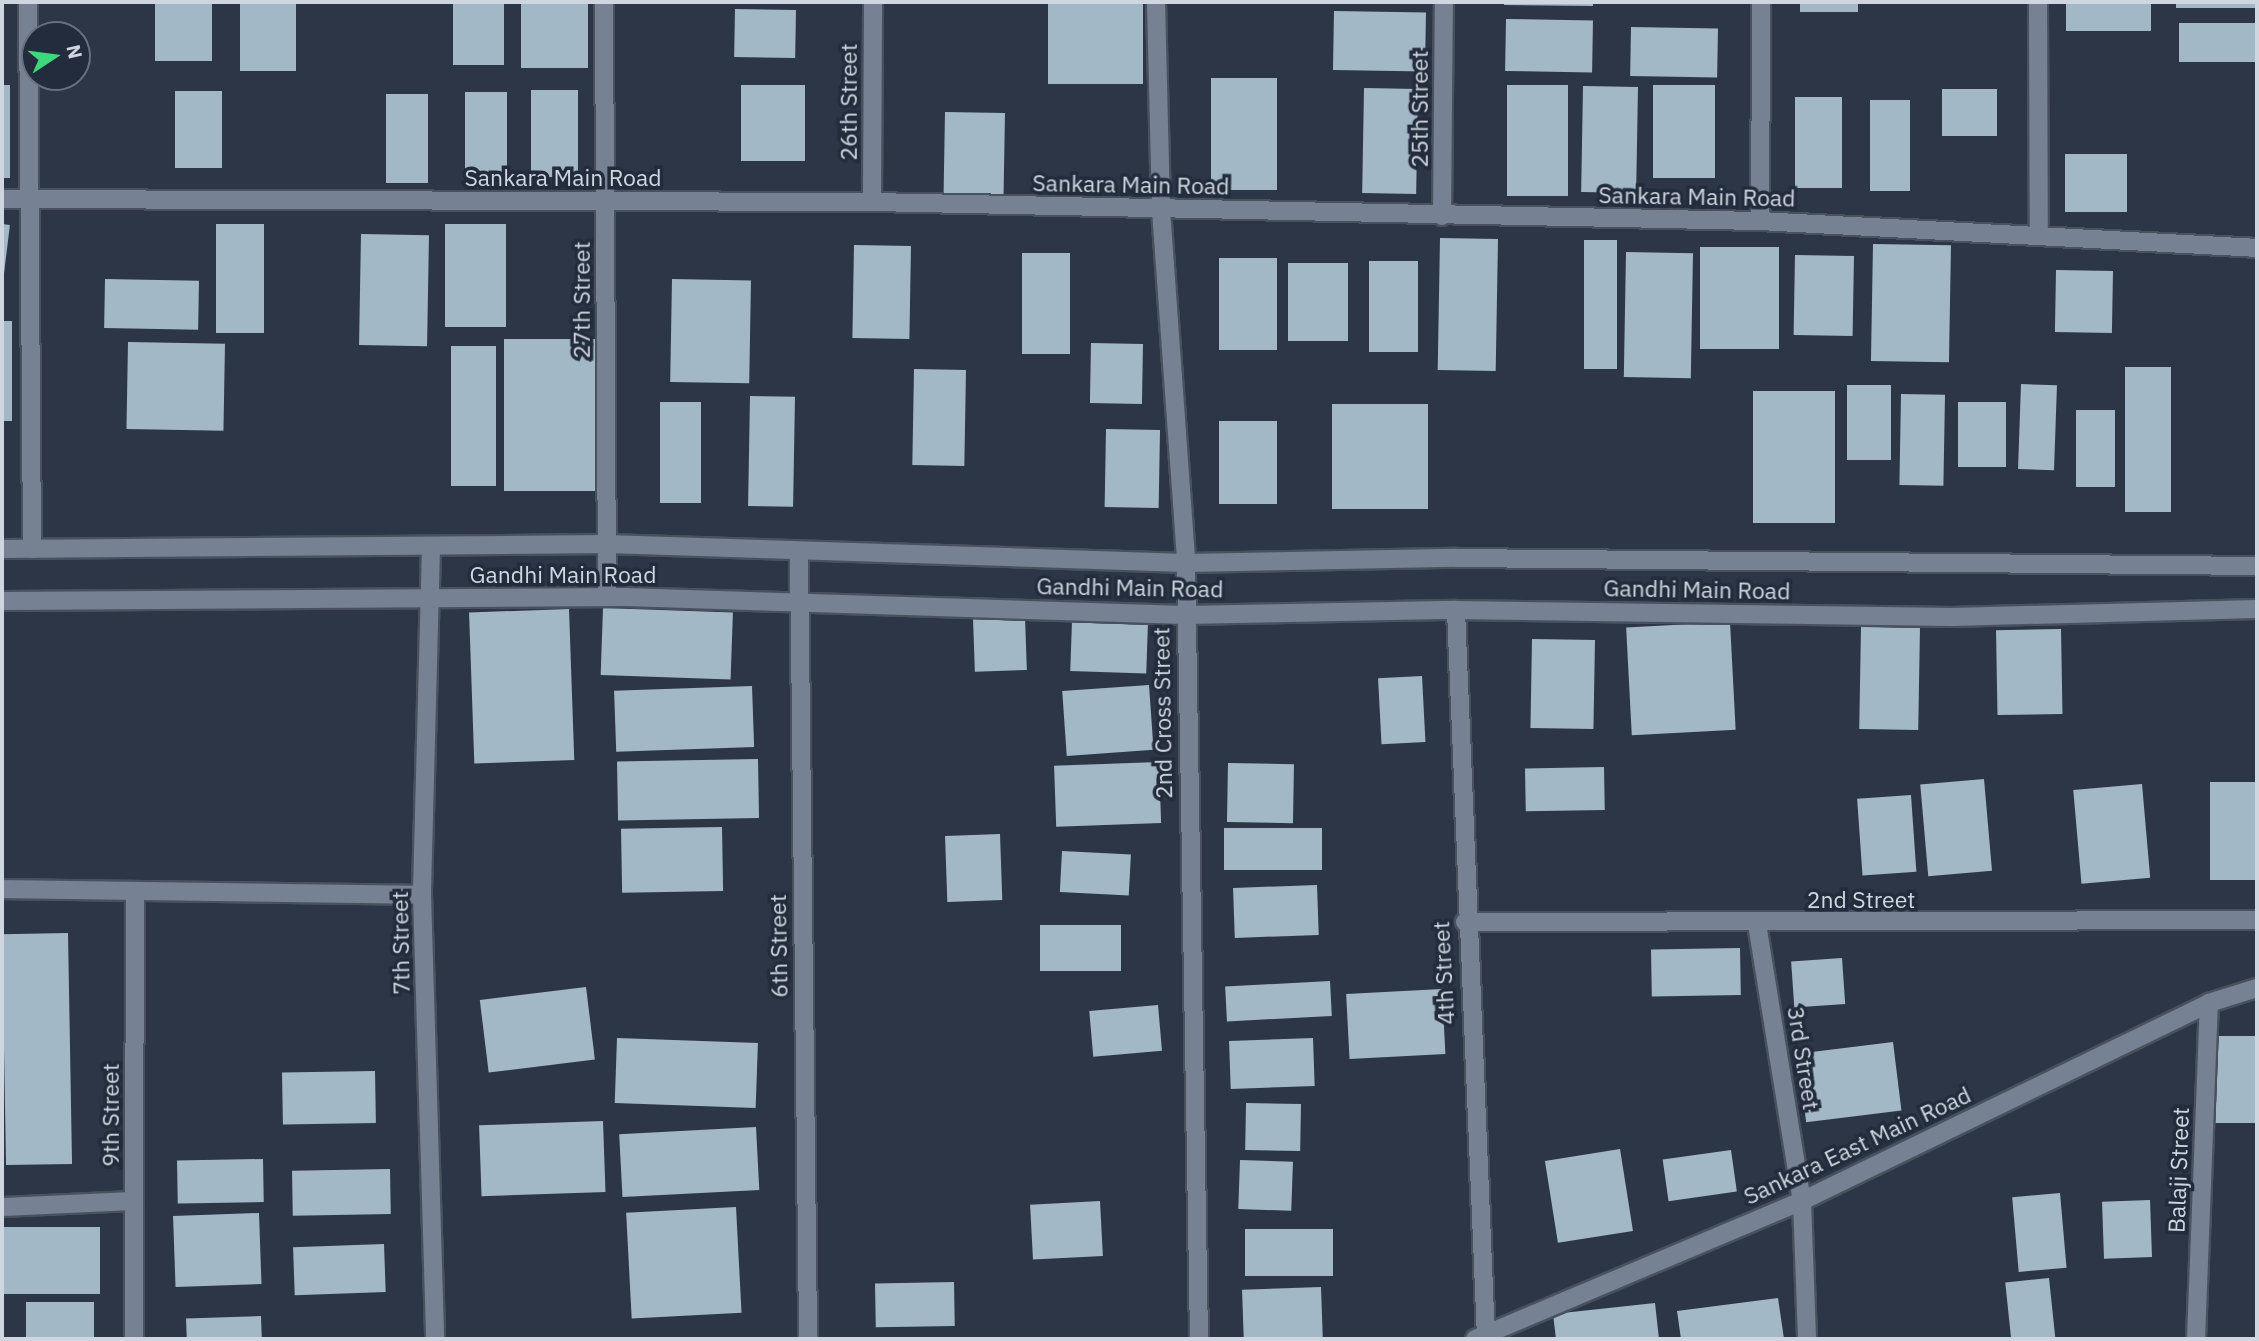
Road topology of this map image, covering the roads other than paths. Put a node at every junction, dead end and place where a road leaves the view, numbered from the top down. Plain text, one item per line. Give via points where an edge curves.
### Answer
1 (28, 2) edge
2 (604, 2) edge
3 (873, 2) edge
4 (1156, 2) edge
5 (1444, 2) edge
6 (1760, 2) edge
7 (2038, 2) edge
8 (2, 199) edge
9 (28, 200) junction
10 (605, 202) junction
11 (872, 202) junction
12 (1161, 210) junction
13 (1442, 216) junction
14 (1760, 221) junction
15 (2039, 233) junction
16 (2257, 248) edge
17 (607, 544) junction
18 (431, 547) junction
19 (2, 549) edge
20 (32, 549) junction
21 (799, 552) junction
22 (1186, 563) junction
23 (2257, 566) edge
24 (607, 597) junction
25 (430, 598) junction
26 (2, 601) edge
27 (797, 603) junction
28 (2257, 609) edge
29 (1456, 610) junction
30 (1185, 615) junction
31 (2, 889) edge
32 (135, 891) junction
33 (422, 895) junction
34 (2257, 920) edge
35 (1465, 922) junction
36 (1757, 924) junction
37 (2257, 988) edge
38 (2208, 1003) junction
39 (134, 1201) junction
40 (1802, 1201) junction
41 (2, 1206) edge
42 (1482, 1338) edge
43 (134, 1339) edge
44 (435, 1339) edge
45 (808, 1339) edge
46 (1199, 1339) edge
47 (1807, 1339) edge
48 (2196, 1339) edge

1 - 9 street
2 - 10 street, 27th Street
3 - 11 street, 26th Street
4 - 12 street, 2nd Cross Street
5 - 13 street, 25th Street
6 - 14 street
7 - 15 street
8 - 9 street, Sankara Main Road
9 - 10 street, Sankara Main Road
9 - 20 street
10 - 11 street, Sankara Main Road
10 - 17 street, 27th Street
11 - 12 street, Sankara Main Road
12 - 13 street, Sankara Main Road
12 - 22 street, 2nd Cross Street
13 - 14 street, Sankara Main Road
14 - 15 street, Sankara Main Road
15 - 16 street, Sankara Main Road
17 - 18 street, Gandhi Main Road
17 - 21 street, Gandhi Main Road
17 - 24 street, 27th Street
18 - 20 street, Gandhi Main Road
18 - 25 street, 7th Street
19 - 20 street, Gandhi Main Road
21 - 22 street, Gandhi Main Road
21 - 27 street, 6th Street
22 - 23 street, Gandhi Main Road via 1456,558
22 - 30 street, 2nd Cross Street
24 - 25 street, Gandhi Main Road
24 - 27 street, Gandhi Main Road
25 - 26 street, Gandhi Main Road
25 - 33 street, 7th Street
27 - 30 street, Gandhi Main Road
27 - 45 street, 6th Street
28 - 29 street, Gandhi Main Road via 1952,617
29 - 30 street, Gandhi Main Road
29 - 35 street, 4th Street
30 - 46 street, 2nd Cross Street
31 - 32 street
32 - 33 street
32 - 39 street, 9th Street
33 - 44 street, 7th Street
34 - 36 street, 2nd Street
35 - 36 street, 2nd Street
35 - 42 street, 4th Street
36 - 40 street, 3rd Street
37 - 38 street, Sankara East Main Road
38 - 40 street, Sankara East Main Road
38 - 48 street, Balaji Street
39 - 41 street
39 - 43 street, 9th Street
40 - 42 street, Sankara East Main Road
40 - 47 street, 3rd Street

